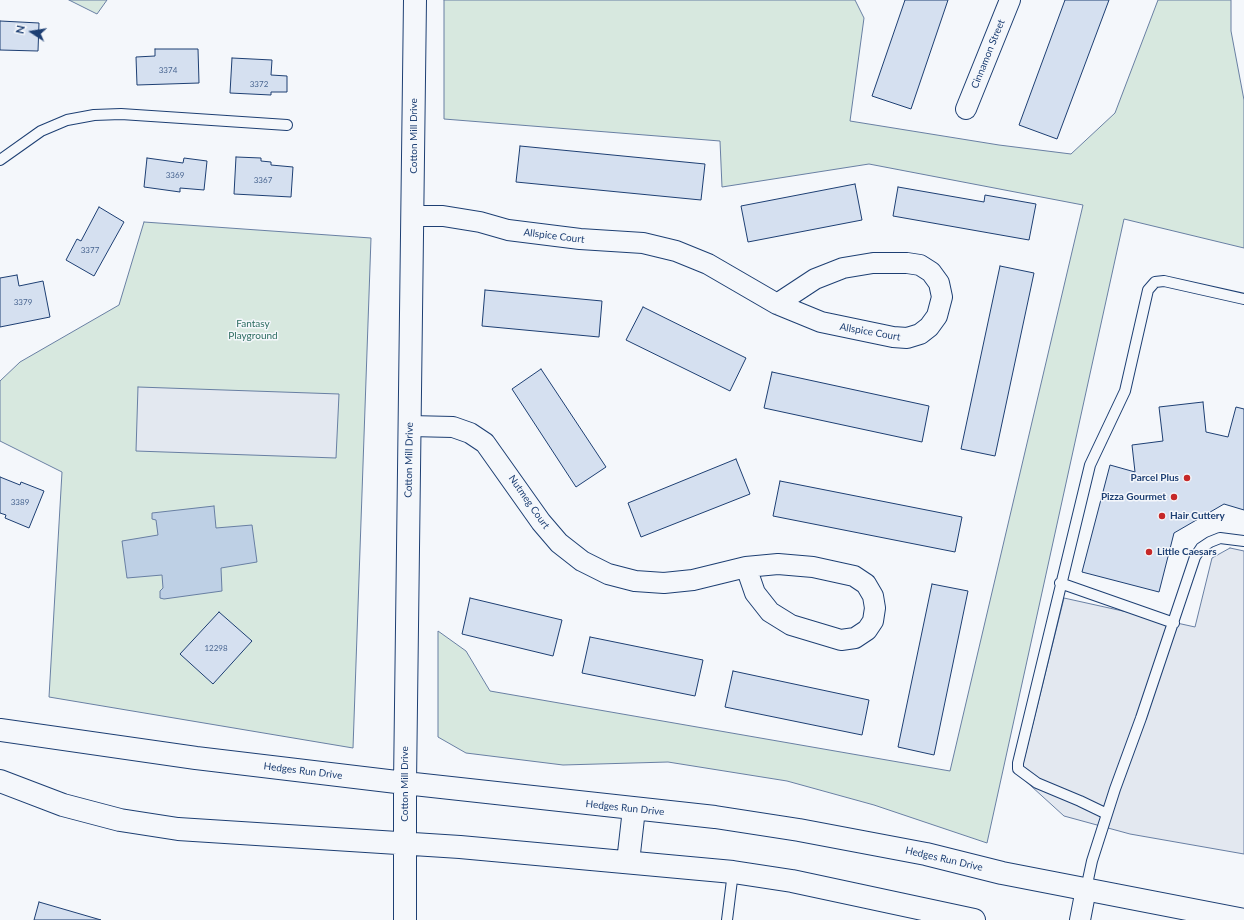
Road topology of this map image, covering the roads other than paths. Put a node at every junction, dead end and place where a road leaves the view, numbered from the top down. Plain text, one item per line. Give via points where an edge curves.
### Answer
1 (415, 0) edge
2 (1010, 0) edge
3 (966, 108) dead end
4 (287, 126) dead end
5 (0, 160) edge
6 (414, 216) junction
7 (1244, 299) edge
8 (777, 304) junction
9 (410, 426) junction
10 (1244, 541) edge
11 (746, 567) junction
12 (1060, 583) junction
13 (1174, 623) junction
14 (0, 730) edge
15 (0, 781) edge
16 (405, 783) junction
17 (634, 809) junction
18 (1107, 814) junction
19 (405, 844) junction
20 (628, 862) junction
21 (733, 872) junction
22 (1086, 889) junction
23 (405, 920) edge
24 (728, 920) edge
25 (974, 920) edge
26 (1080, 920) edge
27 (1244, 920) edge

1 - 6 street, Cotton Mill Drive
2 - 3 street, Cinnamon Street
4 - 5 lane via 121,114 94,115 67,120 41,131
6 - 8 street, Allspice Court via 444,216 508,230 580,239 642,243 676,251 708,264
6 - 9 street, Cotton Mill Drive
7 - 12 lane via 1164,281 1155,282 1148,290 1125,391 1090,465
8 - 8 street, Allspice Court via 821,322 862,332 907,338 920,334 930,327 937,316 942,297 939,283 931,272 920,265 873,263 843,268 815,279
9 - 11 street, Nutmeg Court via 453,427 470,433 486,443 559,544 582,561 608,574 635,581 664,583 693,580
9 - 16 street, Cotton Mill Drive
10 - 13 lane via 1220,538 1201,548 1195,557
11 - 11 street, Nutmeg Court via 778,564 813,567 854,576 866,584 873,596 873,621 867,630 855,638 841,640 791,625 770,612 755,593
12 - 13 lane
12 - 18 lane via 1018,769 1037,783
13 - 18 lane
14 - 16 street, Hedges Run Drive via 196,758
15 - 19 street via 63,805 120,820 178,829
16 - 17 street, Hedges Run Drive
16 - 19 street, Cotton Mill Drive
17 - 20 street
17 - 22 street, Hedges Run Drive via 715,817 799,830 926,854 1002,873
18 - 22 lane
19 - 20 street
19 - 23 street, Cotton Mill Drive
20 - 21 street
21 - 24 lane
21 - 25 street via 792,881
22 - 26 street
22 - 27 street, Hedges Run Drive

